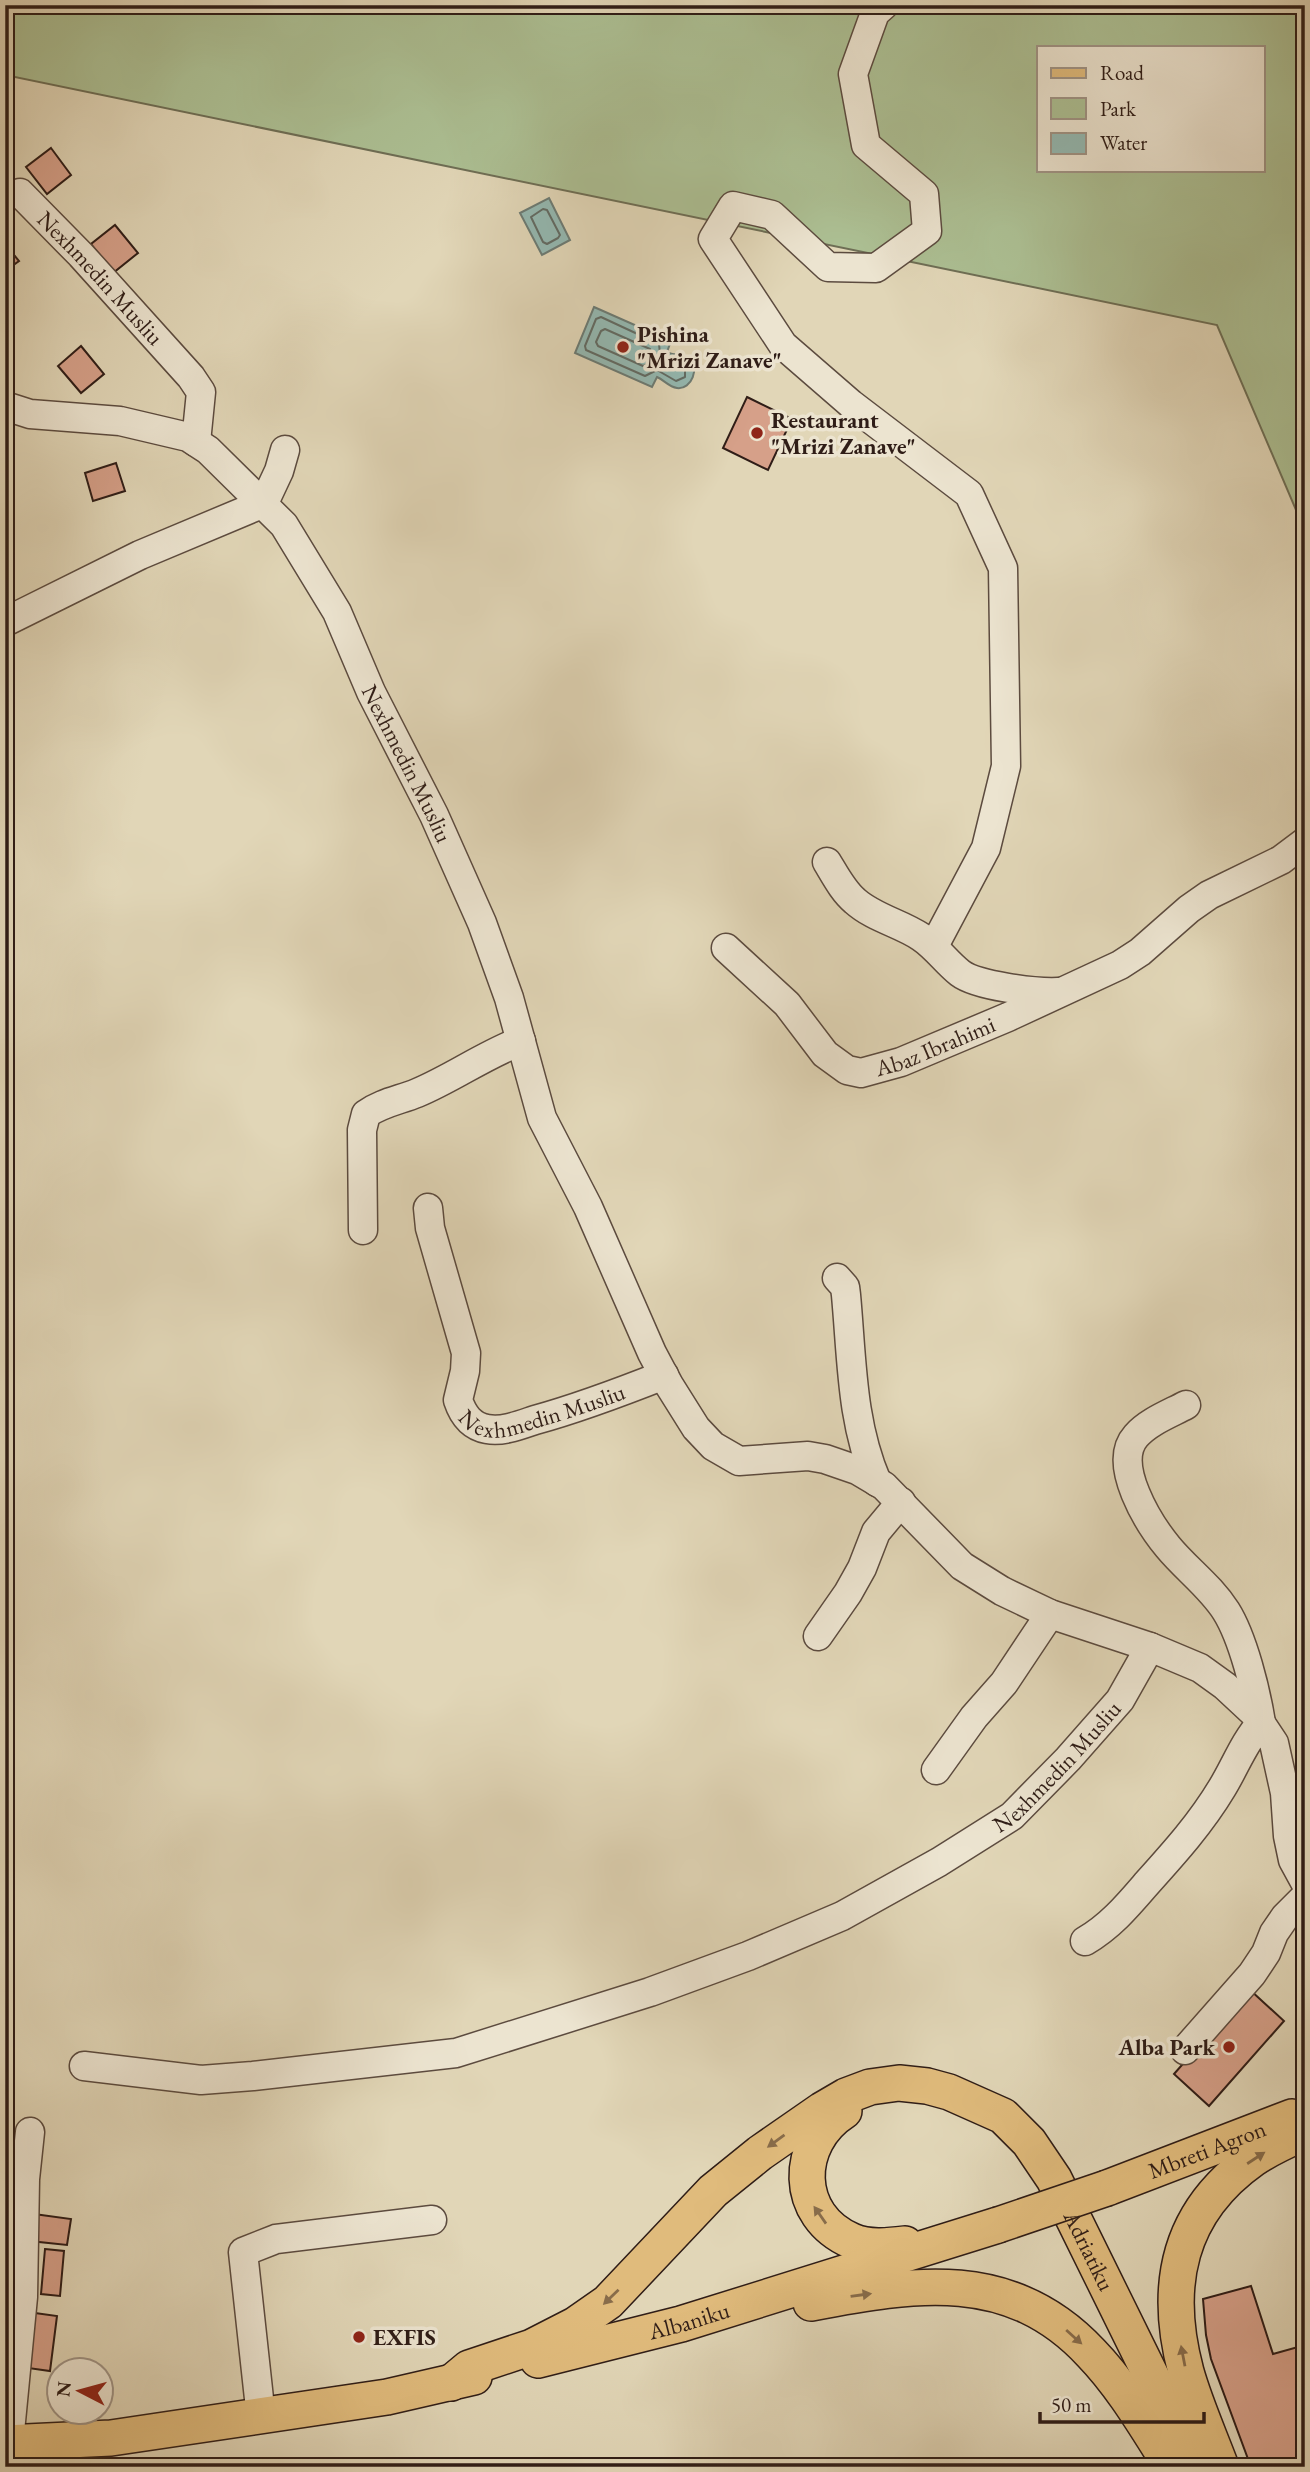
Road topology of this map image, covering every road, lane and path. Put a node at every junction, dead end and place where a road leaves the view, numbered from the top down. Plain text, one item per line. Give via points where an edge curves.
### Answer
1 (884, 5) edge
2 (20, 193) dead end
3 (14, 413) edge
4 (195, 442) junction
5 (285, 450) dead end
6 (264, 503) junction
7 (5, 622) edge
8 (1305, 842) edge
9 (827, 862) dead end
10 (934, 946) junction
11 (726, 948) dead end
12 (1065, 992) junction
13 (521, 1041) junction
14 (428, 1208) dead end
15 (363, 1230) dead end
16 (837, 1278) dead end
17 (664, 1375) junction
18 (1186, 1405) dead end
19 (877, 1482) junction
20 (901, 1502) junction
21 (1050, 1614) junction
22 (818, 1636) dead end
23 (1150, 1647) junction
24 (1261, 1723) junction
25 (936, 1770) dead end
26 (1305, 1882) edge
27 (1305, 1897) edge
28 (1085, 1941) dead end
29 (1185, 2050) dead end
30 (83, 2066) dead end
31 (927, 2086) junction
32 (1305, 2112) edge
33 (30, 2132) dead end
34 (1305, 2132) edge
35 (1107, 2188) joint
36 (432, 2220) dead end
37 (998, 2225) junction
38 (601, 2344) junction
39 (451, 2384) junction
40 (261, 2417) junction
41 (7, 2443) edge
42 (1172, 2467) edge
43 (1196, 2467) edge
44 (1221, 2467) edge

1 - 10 street via 875,13 853,74 866,145 925,194 926,231 876,268 828,267 772,215 733,206 713,239 783,345 850,404 968,494 1003,568 1006,766 986,848
2 - 4 street, Nexhmedin Musliu via 191,377 201,393
3 - 4 street, Nexhmedin Musliu via 120,421
4 - 6 street, Nexhmedin Musliu
5 - 6 street
6 - 7 street via 140,555
6 - 13 street, Nexhmedin Musliu via 285,525 337,612 371,692 434,815 482,923
8 - 12 street, Abaz Ibrahimi via 1281,860 1209,895 1120,965
9 - 10 street, Abaz Ibrahimi via 855,901
10 - 12 street, Abaz Ibrahimi via 963,975 977,981 1042,993
11 - 12 street, Abaz Ibrahimi via 787,1004 825,1054 837,1065 861,1073 901,1062
13 - 15 street via 366,1114 362,1130
13 - 17 street, Nexhmedin Musliu via 542,1118
14 - 17 street, Nexhmedin Musliu via 466,1353 458,1400 468,1420 491,1430 508,1428 566,1412
16 - 19 street, Nexhmedin Musliu via 845,1287 859,1431
17 - 19 street, Nexhmedin Musliu via 696,1428 713,1446 739,1461 808,1456 858,1470
18 - 24 street, Nexhmedin Musliu via 1136,1436 1126,1456 1127,1468 1151,1525 1228,1613
19 - 20 street, Nexhmedin Musliu
20 - 21 street, Nexhmedin Musliu via 962,1566
20 - 22 street via 876,1532 862,1568
21 - 23 street, Nexhmedin Musliu
21 - 25 street via 1004,1683
23 - 24 street, Nexhmedin Musliu via 1200,1668
23 - 30 street, Nexhmedin Musliu via 1120,1700 1012,1816 842,1916 748,1956 456,2053 201,2080
24 - 26 street, Nexhmedin Musliu via 1274,1743 1293,1860
24 - 28 street via 1223,1788 1183,1843 1117,1917
27 - 29 street via 1285,1917 1252,1974
37 -> 31 main road via 916,2243 871,2245 843,2236 825,2222 813,2204 806,2168 819,2134 830,2120 873,2098
31 -> 39 main road, Adriatiku via 870,2087 822,2110 713,2191 608,2302 532,2347 469,2368
31 - 43 main road, Adriatiku via 1003,2116 1029,2142 1054,2179
32 - 35 main road, Mbreti Agron
33 - 41 street, Albaniku via 23,2297
44 -> 34 main road via 1186,2372 1175,2298 1178,2266 1199,2213 1223,2185 1254,2159
35 - 37 main road, Albaniku, bridge
36 - 40 street via 276,2239 243,2252
37 - 38 main road, Albaniku
38 - 39 main road, Albaniku
38 -> 42 main road via 842,2297 917,2287 971,2288 1018,2300 1057,2322 1091,2353 1126,2397
39 - 40 main road, Albaniku
40 - 41 main road, Albaniku via 111,2438

